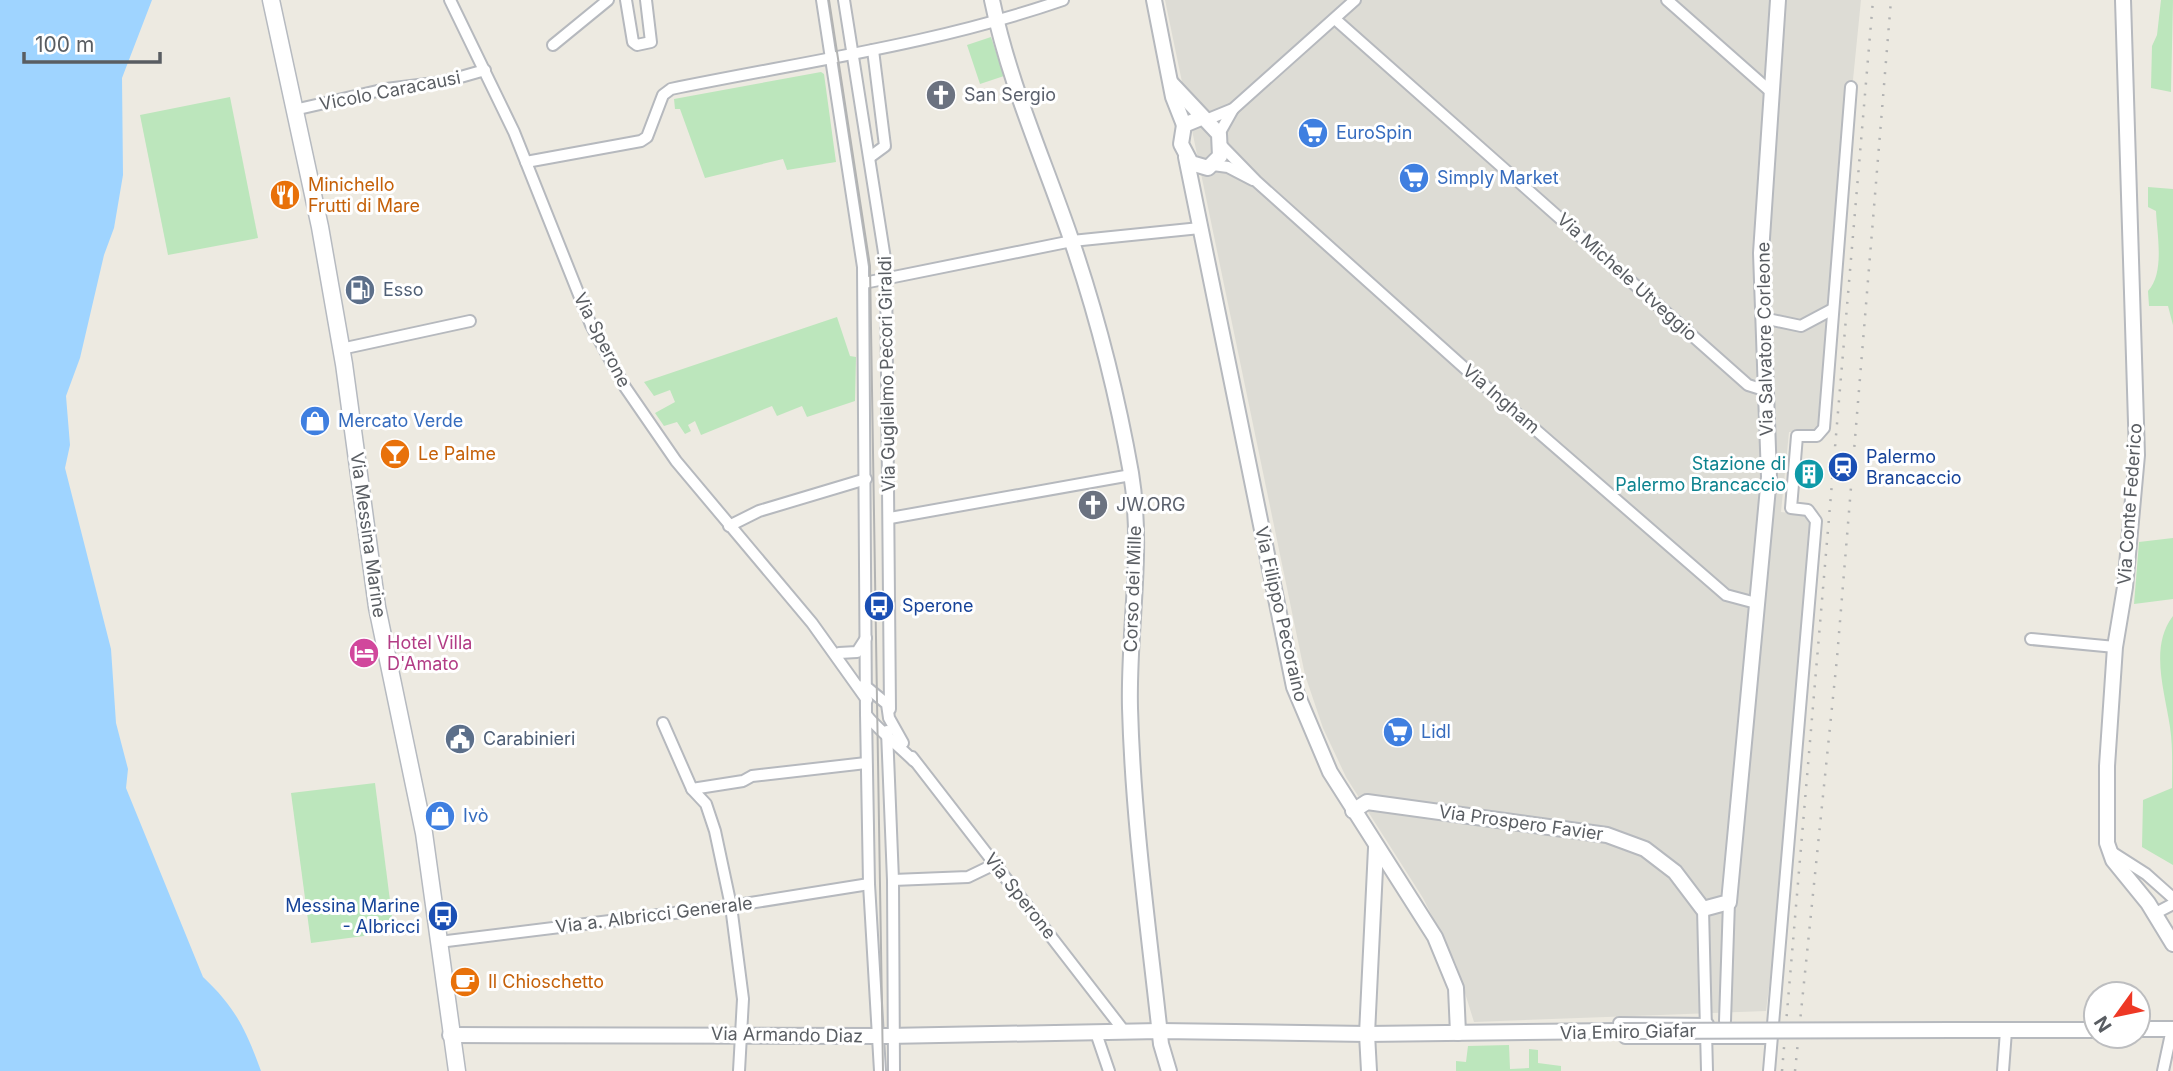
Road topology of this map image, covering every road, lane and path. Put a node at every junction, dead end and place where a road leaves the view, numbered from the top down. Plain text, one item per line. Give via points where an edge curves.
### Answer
1 (271, 0) edge
2 (450, 0) edge
3 (608, 0) edge
4 (626, 0) edge
5 (646, 0) edge
6 (821, 0) edge
7 (844, 0) edge
8 (992, 0) edge
9 (1063, 0) edge
10 (1154, 0) edge
11 (1355, 0) edge
12 (1667, 0) edge
13 (1778, 0) edge
14 (2123, 0) edge
15 (1335, 19) junction
16 (997, 21) junction
17 (552, 45) dead end
18 (873, 50) junction
19 (850, 55) junction
20 (830, 57) junction
21 (485, 70) junction
22 (1171, 83) junction
23 (1851, 87) dead end
24 (1770, 91) junction
25 (1233, 109) junction
26 (294, 110) junction
27 (1203, 119) junction
28 (1184, 125) junction
29 (1220, 140) junction
30 (870, 157) junction
31 (1186, 157) junction
32 (526, 162) junction
33 (1210, 166) junction
34 (1256, 181) junction
35 (1195, 204) junction
36 (1200, 228) junction
37 (1072, 241) junction
38 (887, 279) junction
39 (864, 282) junction
40 (1833, 309) junction
41 (1763, 318) junction
42 (470, 321) dead end
43 (341, 349) junction
44 (1764, 390) junction
45 (1131, 475) junction
46 (866, 479) junction
47 (890, 518) junction
48 (729, 526) junction
49 (1756, 603) junction
50 (823, 638) junction
51 (866, 638) junction
52 (2031, 639) dead end
53 (2115, 647) junction
54 (839, 653) junction
55 (866, 687) junction
56 (869, 704) junction
57 (887, 722) junction
58 (663, 723) dead end
59 (902, 749) junction
60 (887, 755) junction
61 (914, 761) junction
62 (866, 762) junction
63 (692, 789) junction
64 (1353, 811) junction
65 (1376, 848) junction
66 (2110, 851) junction
67 (995, 864) junction
68 (1374, 878) junction
69 (893, 880) junction
70 (1398, 882) junction
71 (869, 884) junction
72 (2173, 898) edge
73 (1729, 902) junction
74 (2173, 904) edge
75 (731, 906) junction
76 (1703, 909) junction
77 (2154, 914) junction
78 (439, 942) junction
79 (2173, 944) edge
80 (1725, 1021) dead end
81 (1708, 1024) junction
82 (1618, 1027) junction
83 (2152, 1029) edge
84 (2172, 1029) edge
85 (2082, 1030) edge
86 (1124, 1031) junction
87 (1160, 1031) junction
88 (2006, 1031) junction
89 (1096, 1033) junction
90 (1458, 1033) junction
91 (1542, 1033) junction
92 (741, 1034) junction
93 (1367, 1034) junction
94 (450, 1035) junction
95 (886, 1036) junction
96 (1770, 1038) junction
97 (1708, 1039) junction
98 (457, 1071) edge
99 (740, 1071) edge
100 (880, 1071) edge
101 (894, 1071) edge
102 (1109, 1071) edge
103 (1170, 1071) edge
104 (1369, 1071) edge
105 (1707, 1071) edge
106 (1769, 1071) edge
107 (2003, 1071) edge
108 (2163, 1071) edge

1 - 26 main road, Via Messina Marine
2 - 21 street, Via Sperone
3 - 17 street
4 - 5 street via 637,45 651,41
6 - 20 street, Via Guglielmo Pecori Giraldi
7 - 19 street, Via Guglielmo Pecori Giraldi
8 - 16 street, Corso dei Mille
9 - 16 street
10 - 22 street
11 - 15 street
12 - 24 street
13 - 24 street, Via Salvatore Corleone
14 - 53 street, Via Conte Federico via 2137,454
15 - 25 street
15 - 44 street, Via Michele Utveggio via 1748,385
16 - 18 street
16 - 37 street, Corso dei Mille via 1015,85
18 - 19 street
18 - 30 street via 885,146
19 - 20 street
19 - 30 street, Via Guglielmo Pecori Giraldi
20 - 32 street via 671,89 663,95 647,137 641,141
20 - 39 street, Via Guglielmo Pecori Giraldi
21 - 26 street, Vicolo Caracausi
21 - 32 street, Via Sperone
22 - 27 street
22 - 28 street
23 - 40 street
24 - 41 street, Via Salvatore Corleone via 1761,253
25 - 27 street
25 - 29 street
26 - 43 main road, Via Messina Marine
27 - 28 street
27 - 29 street
28 - 31 street via 1180,138
29 - 33 street via 1220,156
29 - 34 street
30 - 38 street, Via Guglielmo Pecori Giraldi
31 - 33 street via 1196,167
31 - 35 street, Via Filippo Pecoraino
32 - 48 street, Via Sperone via 607,355 649,424
33 - 34 street via 1228,167
33 - 35 street
34 - 49 street, Via Ingham via 1726,596
35 - 36 street, Via Filippo Pecoraino
36 - 37 street
36 - 64 street, Via Filippo Pecoraino via 1294,687 1329,772
37 - 38 street
37 - 45 street, Corso dei Mille via 1112,378
38 - 39 street
38 - 47 street, Via Guglielmo Pecori Giraldi
39 - 46 street, Via Guglielmo Pecori Giraldi
40 - 41 street via 1801,326
40 - 96 street via 1824,428 1817,436 1797,436 1791,508 1808,510 1816,521
41 - 44 street, Via Salvatore Corleone
42 - 43 street
43 - 78 main road, Via Messina Marine via 377,607 412,766
44 - 49 street, Via Salvatore Corleone via 1769,477
45 - 47 street
45 - 87 street, Corso dei Mille via 1139,538 1129,671 1133,789
46 - 48 street via 759,511
46 - 51 street, Via Guglielmo Pecori Giraldi
47 - 57 street, Via Guglielmo Pecori Giraldi
48 - 50 street, Via Sperone
49 - 73 street, Via Salvatore Corleone
50 - 54 street
50 - 56 street
51 - 54 street via 857,652
51 - 55 street, Via Guglielmo Pecori Giraldi
52 - 53 street
53 - 66 street, Via Conte Federico via 2107,766
54 - 55 street
55 - 56 street
56 - 57 street via 871,722
56 - 57 street via 882,698
56 - 62 street
57 - 59 street
57 - 60 street, Via Guglielmo Pecori Giraldi
57 - 61 street
58 - 63 street
59 - 60 street
59 - 61 street
60 - 69 street, Via Guglielmo Pecori Giraldi
61 - 67 street, Via Sperone
62 - 63 street via 752,776
62 - 71 street
63 - 75 street via 706,804 715,831
64 - 65 street, Via Filippo Pecoraino
64 - 76 street, Via Prospero Favier via 1367,802 1607,835 1645,849 1675,873
65 - 68 street
65 - 70 street, Via Filippo Pecoraino
66 - 72 street
66 - 77 street
67 - 69 street via 968,877
67 - 86 street, Via Sperone
68 - 70 street
68 - 93 street
69 - 95 street, Via Guglielmo Pecori Giraldi
70 - 90 street, Via Filippo Pecoraino via 1435,937 1455,988
71 - 75 street, Via a. Albricci Generale
71 - 95 street via 876,1015
73 - 76 street
73 - 80 street
74 - 77 street
75 - 78 street, Via a. Albricci Generale
75 - 92 street via 743,999
76 - 81 street
77 - 79 street
78 - 94 main road, Via Messina Marine
81 - 82 street
81 - 97 street
82 - 88 street, Via Emiro Giafar, bridge
82 - 91 street, Via Emiro Giafar
83 - 84 street
84 - 108 street
85 - 88 street, Via Emiro Giafar
86 - 87 street, Via Emiro Giafar
86 - 89 street, Via Armando Diaz
87 - 93 street, Via Emiro Giafar
87 - 103 street, Corso dei Mille
88 - 107 street
89 - 95 street, Via Armando Diaz
89 - 102 street
90 - 91 street, Via Emiro Giafar
90 - 93 street, Via Emiro Giafar
91 - 97 street
92 - 94 street, Via Armando Diaz
92 - 95 street, Via Armando Diaz
92 - 99 street
93 - 104 street
94 - 98 main road, Via Messina Marine
95 - 100 street
95 - 101 street
96 - 97 street
96 - 106 street
97 - 105 street

